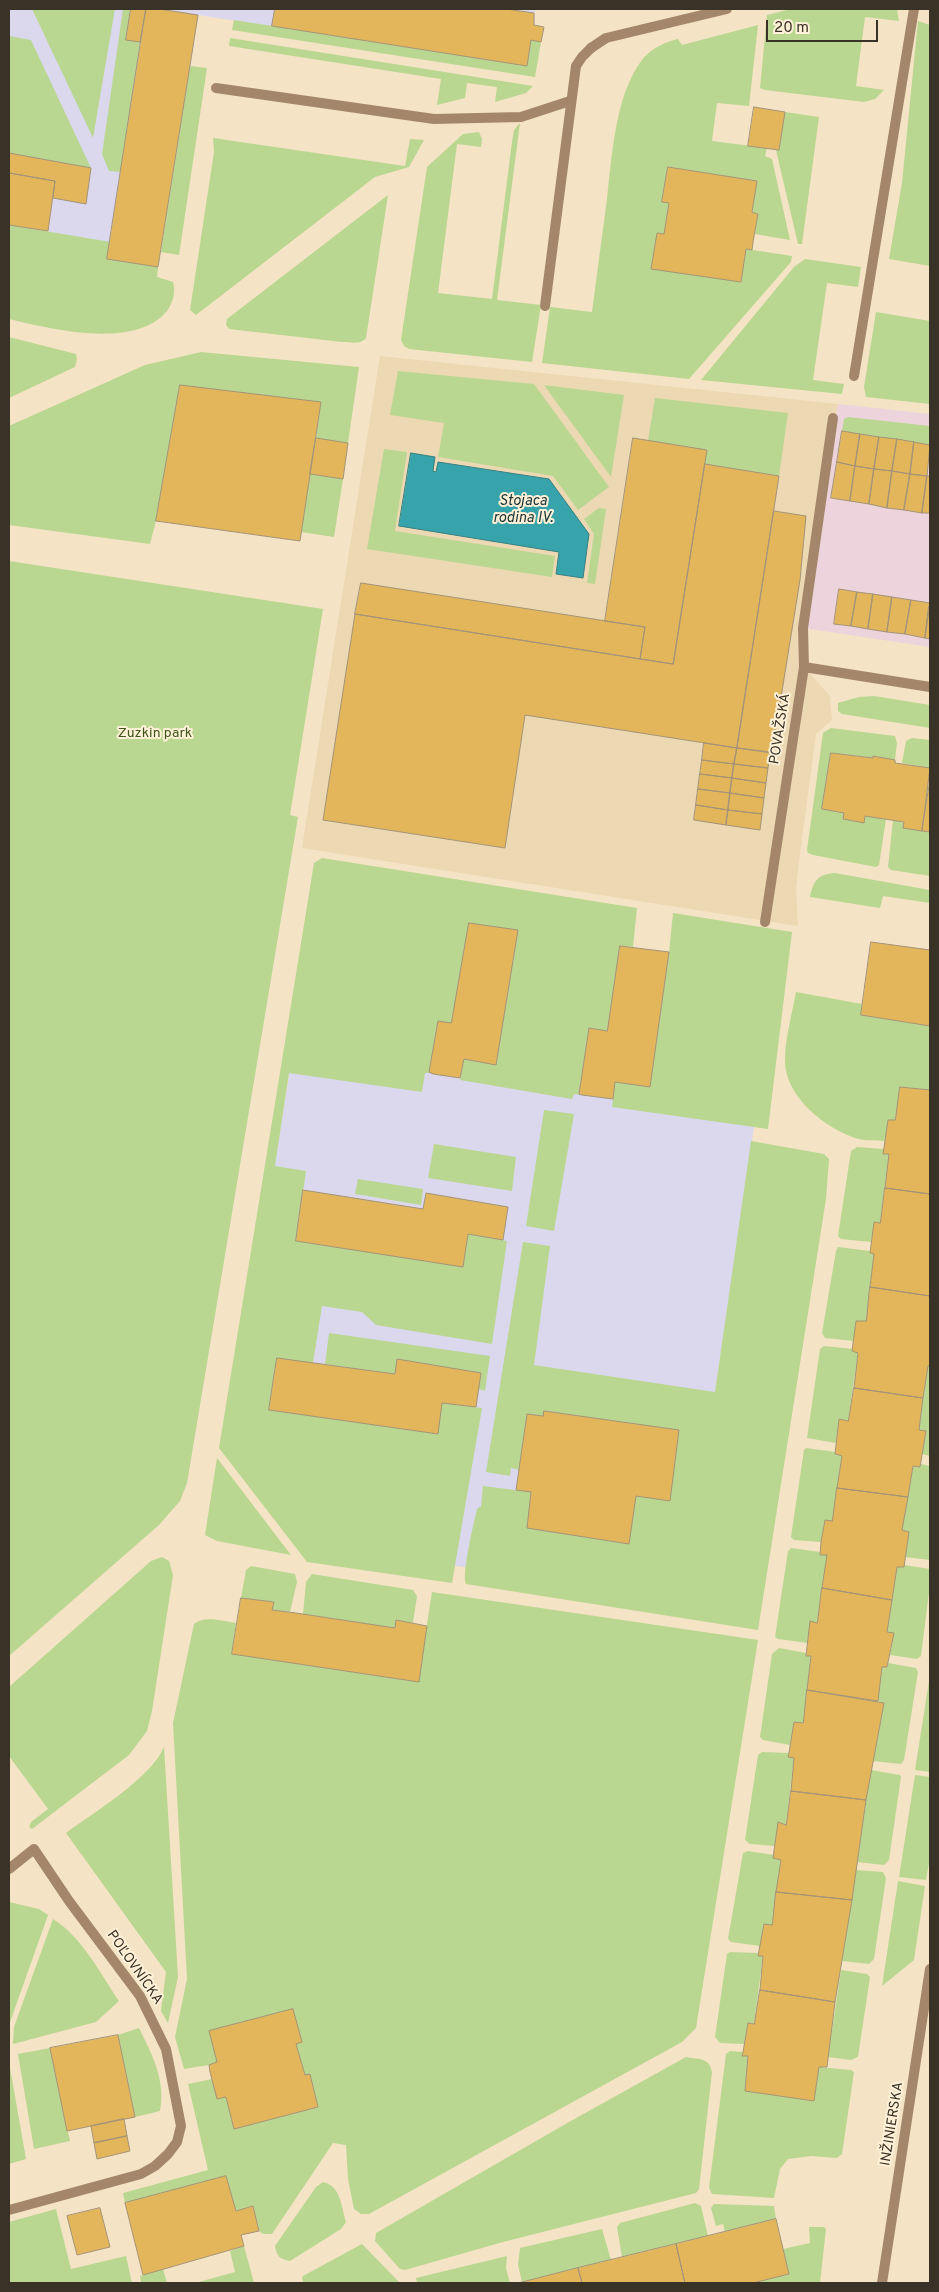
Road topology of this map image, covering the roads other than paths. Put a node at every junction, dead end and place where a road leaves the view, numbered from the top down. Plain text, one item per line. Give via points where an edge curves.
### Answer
1 (727, 9) edge
2 (914, 9) edge
3 (216, 88) dead end
4 (570, 101) junction
5 (545, 306) dead end
6 (854, 376) dead end
7 (833, 418) dead end
8 (804, 667) junction
9 (930, 687) edge
10 (765, 922) dead end
11 (9, 1869) edge
12 (930, 1970) edge
13 (9, 2210) edge
14 (882, 2283) edge

1 - 4 street via 606,38 582,56 576,66
2 - 6 street
3 - 4 street via 434,119 521,117
4 - 5 street
7 - 8 street, POVAŽSKÁ via 803,628
8 - 9 street
8 - 10 street, POVAŽSKÁ
11 - 13 street, POĽOVNÍCKA via 34,1848 140,1996 166,2049 181,2126 177,2142 168,2154 141,2174
12 - 14 street, INŽINIERSKA

